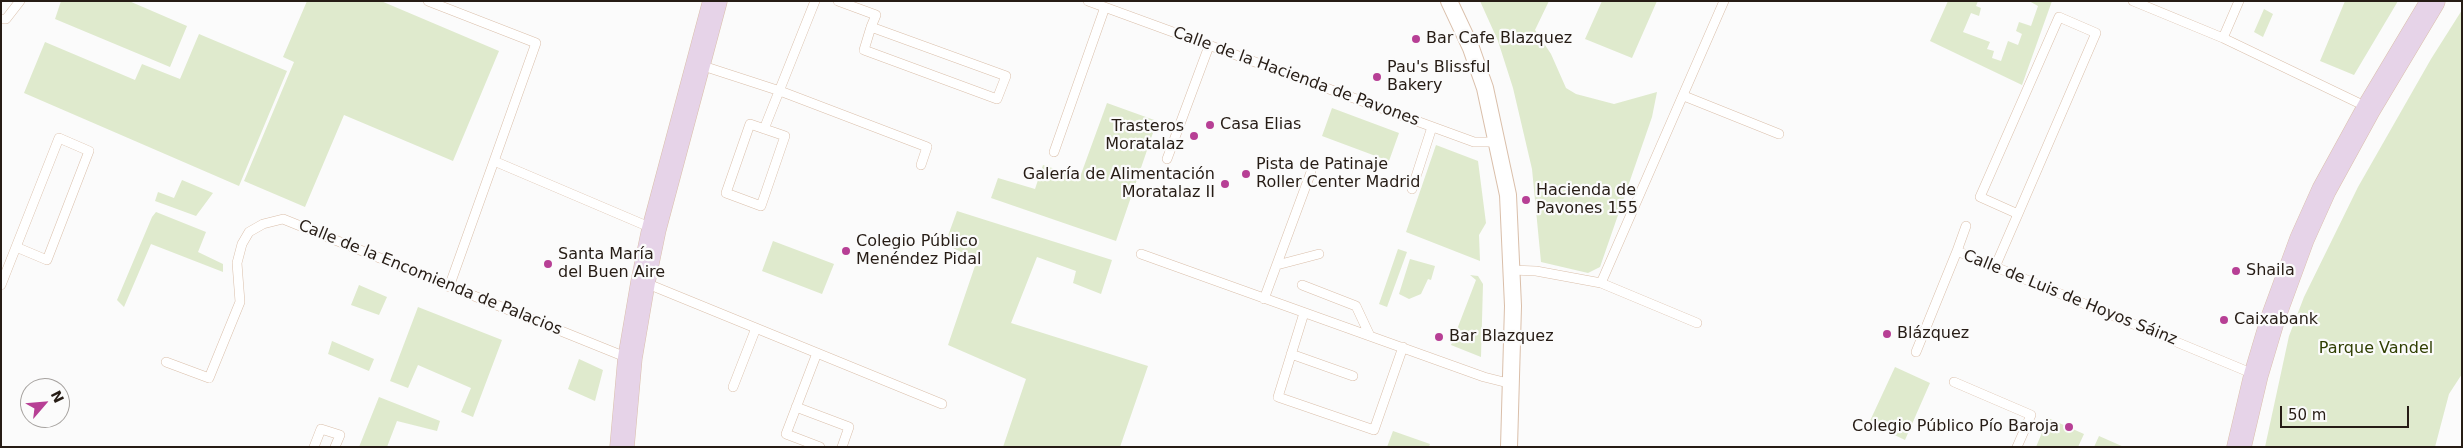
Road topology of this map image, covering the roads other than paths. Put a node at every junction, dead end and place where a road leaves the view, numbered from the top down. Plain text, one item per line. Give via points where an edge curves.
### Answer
1 (20, 1) edge
2 (428, 1) edge
3 (715, 1) edge
4 (815, 1) edge
5 (838, 1) edge
6 (1449, 1) edge
7 (1724, 1) edge
8 (2133, 1) edge
9 (2239, 1) edge
10 (2433, 1) edge
11 (1093, 2) edge
12 (1105, 8) junction
13 (1, 19) edge
14 (871, 27) junction
15 (2223, 38) junction
16 (1209, 46) junction
17 (697, 64) junction
18 (780, 91) junction
19 (1684, 96) junction
20 (2369, 108) junction
21 (1432, 128) junction
22 (764, 129) junction
23 (1779, 134) dead end
24 (1499, 142) junction
25 (1054, 152) dead end
26 (1167, 159) dead end
27 (494, 161) junction
28 (920, 165) dead end
29 (1311, 172) dead end
30 (1412, 189) dead end
31 (2018, 214) junction
32 (1966, 226) dead end
33 (654, 229) junction
34 (16, 247) junction
35 (1957, 251) junction
36 (1141, 254) dead end
37 (1319, 254) dead end
38 (1276, 265) junction
39 (1995, 267) junction
40 (1512, 270) junction
41 (643, 282) junction
42 (1601, 283) junction
43 (1, 285) edge
44 (1302, 285) dead end
45 (449, 287) junction
46 (1264, 299) junction
47 (1304, 313) junction
48 (1697, 323) dead end
49 (756, 328) junction
50 (1370, 336) junction
51 (1403, 347) junction
52 (817, 352) junction
53 (1916, 352) dead end
54 (1290, 354) junction
55 (630, 358) junction
56 (166, 362) dead end
57 (2256, 375) junction
58 (1352, 376) dead end
59 (1954, 382) dead end
60 (1512, 384) junction
61 (733, 387) dead end
62 (942, 404) dead end
63 (796, 406) junction
64 (314, 447) edge
65 (335, 447) edge
66 (622, 447) edge
67 (820, 447) edge
68 (842, 447) edge
69 (1509, 447) edge
70 (2017, 447) edge
71 (2239, 447) edge

1 - 13 lane via 6,19
2 - 27 lane via 536,43
3 - 17 street
4 - 18 lane
5 - 14 lane via 876,15
6 - 24 street via 1471,48
7 - 19 lane
8 - 15 lane
9 - 15 lane
10 - 20 street
11 - 12 lane, Calle de la Hacienda de Pavones
12 - 16 lane, Calle de la Hacienda de Pavones
12 - 25 lane
14 - 14 lane via 864,50 997,99 1006,76
15 - 20 lane
16 - 21 lane, Calle de la Hacienda de Pavones
16 - 26 lane
17 - 18 lane
17 - 33 street
18 - 22 lane
18 - 28 lane via 927,147
19 - 23 lane
19 - 42 lane
20 - 57 street via 2324,190 2302,240 2272,318
21 - 24 lane, Calle de la Hacienda de Pavones via 1474,142
21 - 30 lane
22 - 22 lane via 750,124 726,193 761,206 785,136
24 - 40 street via 1508,195
27 - 33 lane
27 - 45 lane
29 - 38 lane
31 - 31 lane via 1980,197 2058,17 2096,33
31 - 39 lane
32 - 35 lane
33 - 41 street
34 - 34 lane via 47,260 89,151 59,138
34 - 43 lane
35 - 39 lane, Calle de Luis de Hoyos Sáinz
35 - 53 lane, Calle de Luis de Hoyos Sáinz
36 - 46 lane
37 - 38 lane
38 - 46 lane
39 - 57 lane, Calle de Luis de Hoyos Sáinz
40 - 42 lane
40 - 60 street
41 - 49 lane
41 - 55 street
42 - 48 lane
44 - 50 lane via 1356,306
45 - 55 lane, Calle de la Encomienda de Palacios
45 - 56 lane, Calle de la Encomienda de Palacios via 299,223 283,219 262,224 249,232 242,244 237,263 240,302 209,378
46 - 47 lane
47 - 50 lane
47 - 54 lane
49 - 52 lane
49 - 61 lane
50 - 51 lane
51 - 54 lane via 1374,430 1278,397
51 - 60 lane
52 - 62 lane
52 - 63 lane
54 - 58 lane
55 - 66 street
57 - 71 street
59 - 70 lane via 2031,415
60 - 69 street
63 - 67 lane via 786,434
63 - 68 lane via 849,427
64 - 65 lane via 321,429 340,435

